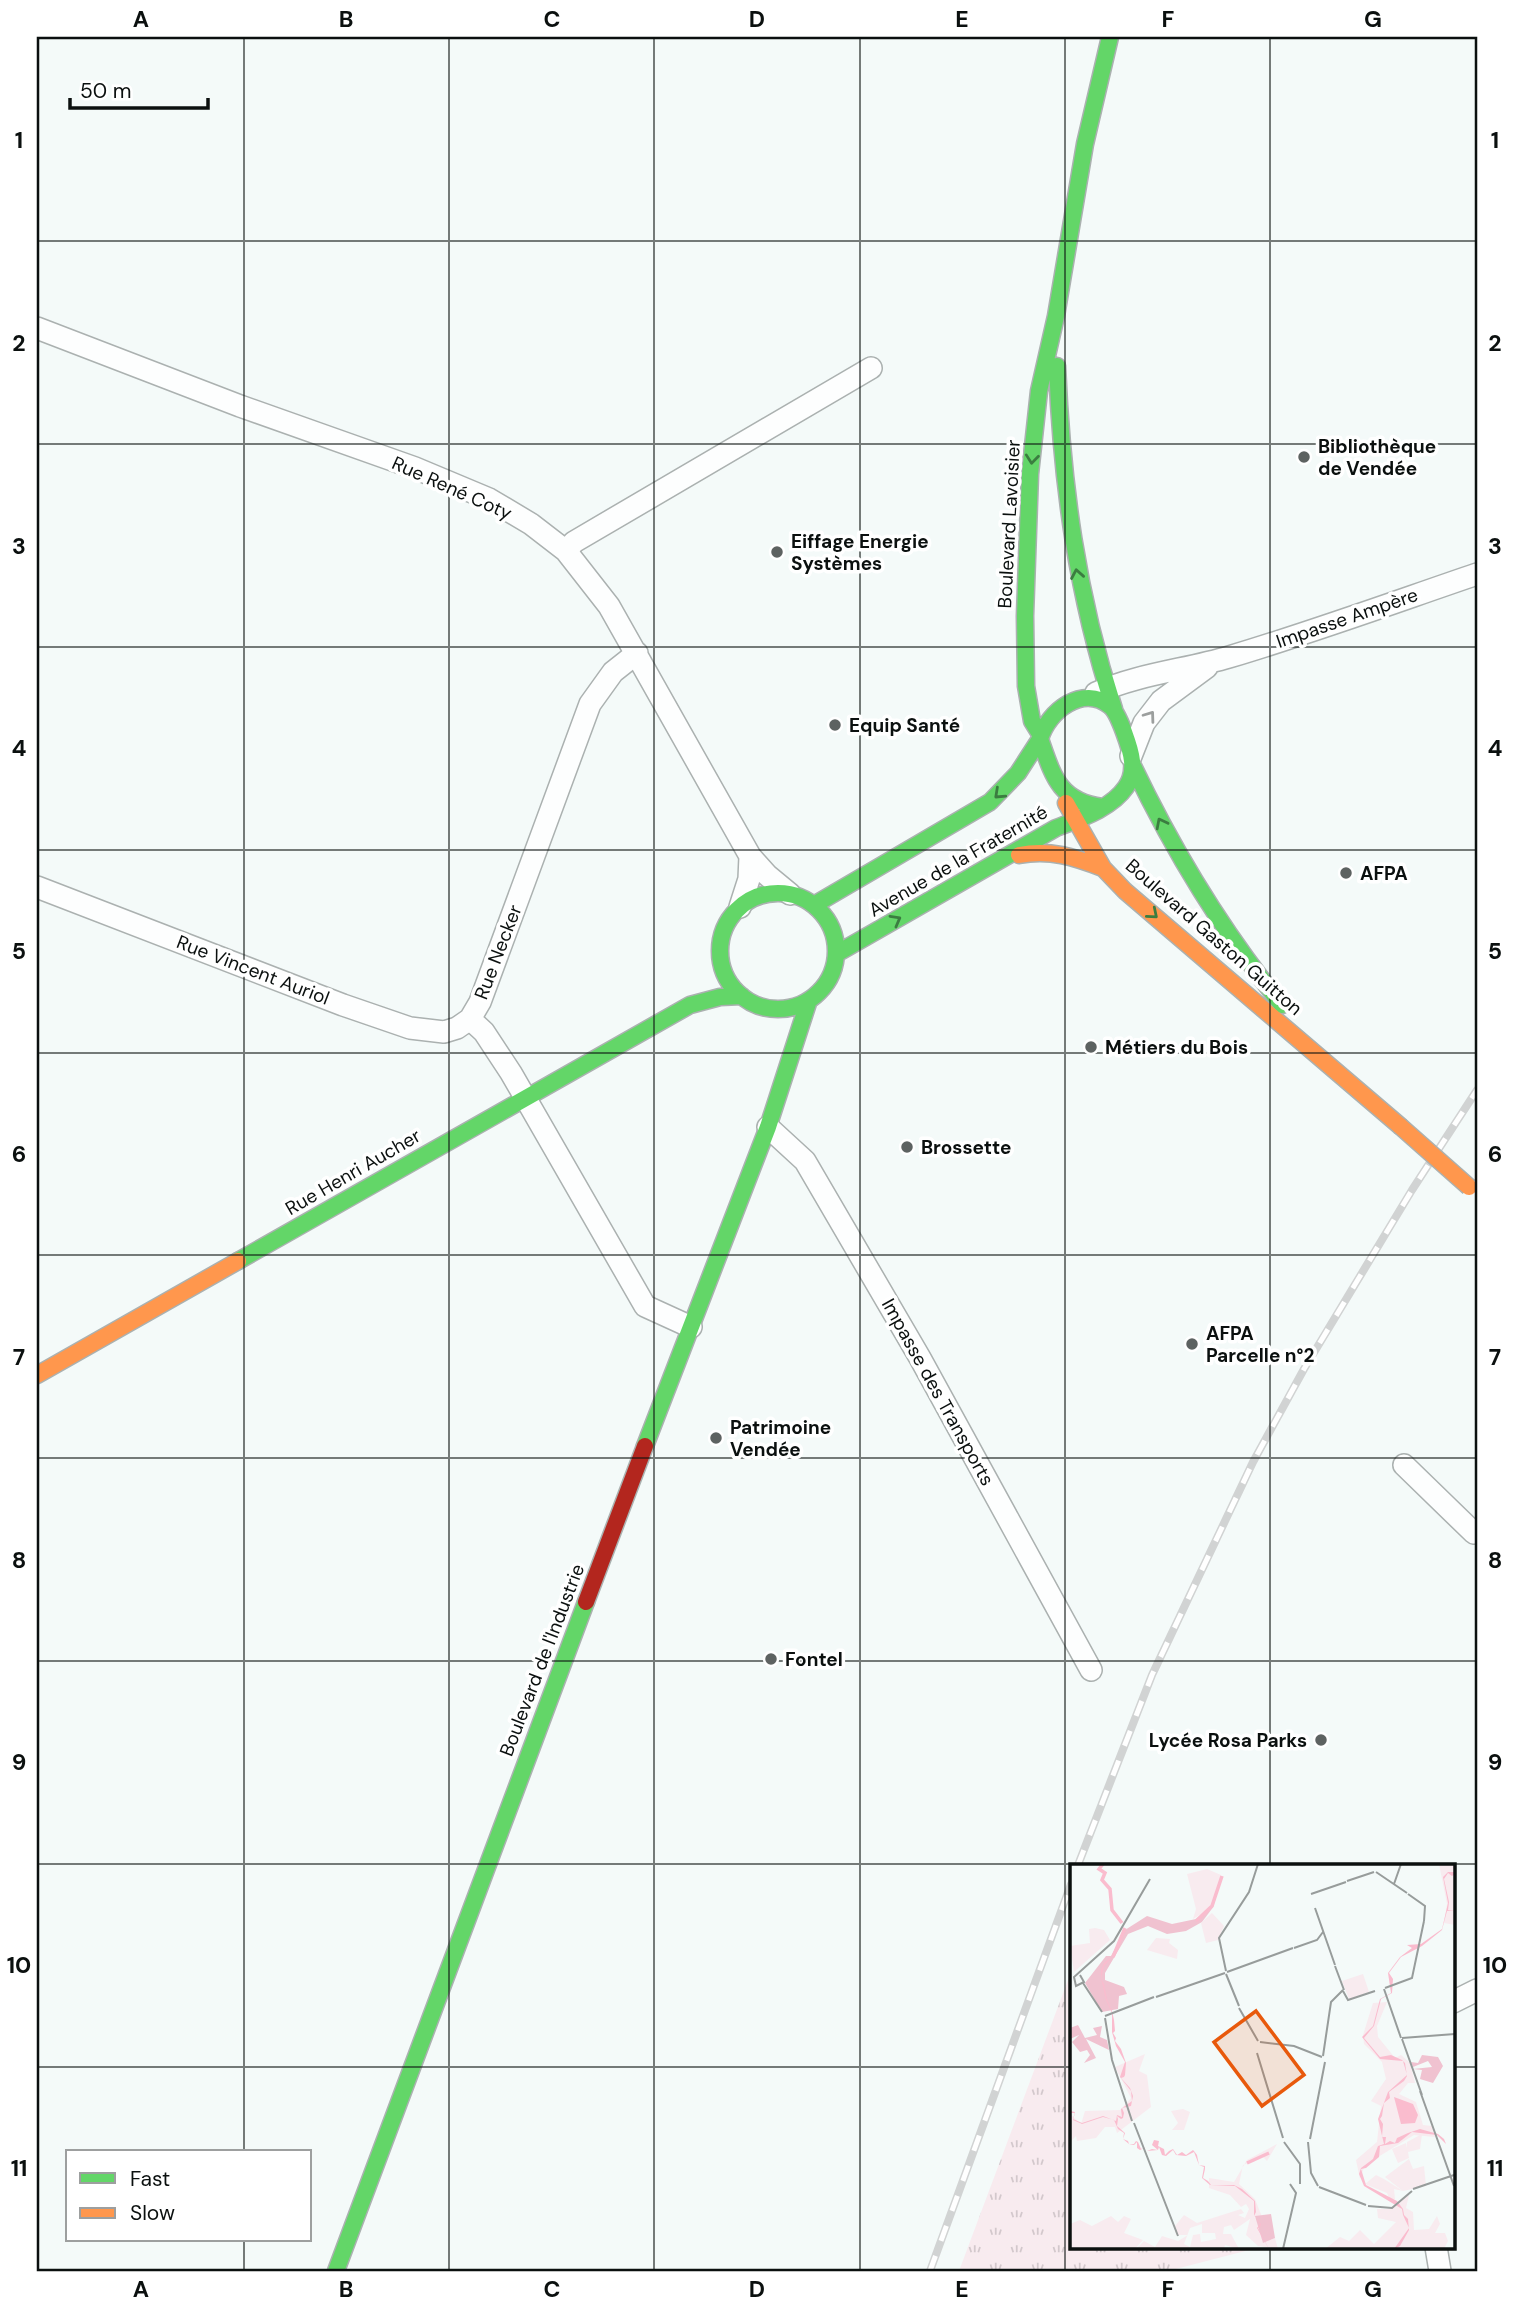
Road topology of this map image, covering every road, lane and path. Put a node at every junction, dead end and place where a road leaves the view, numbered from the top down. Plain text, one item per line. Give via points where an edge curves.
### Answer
1 (1110, 37) edge
2 (1056, 316) junction
3 (37, 328) edge
4 (871, 368) dead end
5 (566, 551) junction
6 (1477, 574) edge
7 (636, 653) junction
8 (1216, 661) junction
9 (1098, 692) junction
10 (1040, 736) junction
11 (1132, 761) junction
12 (1058, 786) junction
13 (1102, 807) junction
14 (1074, 820) junction
15 (750, 856) junction
16 (1002, 860) junction
17 (1102, 868) junction
18 (37, 887) edge
19 (790, 894) junction
20 (814, 905) junction
21 (740, 907) junction
22 (836, 954) junction
23 (720, 956) junction
24 (742, 996) junction
25 (809, 1000) junction
26 (690, 1004) junction
27 (760, 1006) junction
28 (470, 1019) junction
29 (790, 1063) junction
30 (1337, 1070) junction
31 (525, 1098) junction
32 (768, 1127) junction
33 (1473, 1190) edge
34 (691, 1327) junction
35 (37, 1375) edge
36 (1404, 1465) dead end
37 (1477, 1531) edge
38 (1091, 1670) dead end
39 (1477, 1990) edge
40 (1454, 2002) edge
41 (1436, 2248) edge
42 (336, 2271) edge
43 (1440, 2271) edge

1 - 2 main road, Boulevard Lavoisier
9 -> 2 main road, Boulevard Lavoisier via 1065,494
2 -> 10 main road, Boulevard Lavoisier via 1039,391 1030,474 1026,686 1032,721
3 - 5 street, Rue René Coty via 415,468 476,494 530,524
4 - 5 street via 658,491
5 - 7 street, Rue René Coty via 609,606
6 - 8 street, Impasse Ampère
7 - 15 street, Rue René Coty
7 - 28 street, Rue Necker via 613,672 590,704
8 - 9 street, Impasse Ampère
11 -> 8 street, Impasse Ampère via 1144,723 1161,701
9 - 10 main road via 1071,701 1053,715
9 - 11 main road via 1114,709
10 - 12 main road
10 -> 20 main road, Avenue de la Fraternité via 1018,774 990,802
11 - 13 main road via 1127,785
30 -> 11 main road, Boulevard Gaston Guitton via 1232,944 1183,864
12 - 13 main road via 1076,802
12 - 14 main road, Boulevard Gaston Guitton
13 - 14 main road, Avenue de la Fraternité
14 - 16 main road, Avenue de la Fraternité
14 - 17 main road, Boulevard Gaston Guitton
15 - 19 street, Rue René Coty
15 - 21 street
16 - 17 main road via 1037,850 1060,852
22 -> 16 main road, Avenue de la Fraternité
17 -> 30 main road, Boulevard Gaston Guitton
18 - 28 street, Rue Vincent Auriol via 410,1028 444,1032
19 - 20 main road
19 - 21 main road via 755,897
20 - 22 main road via 827,918
21 - 23 main road via 728,921
22 - 25 main road via 823,988
23 - 24 main road via 731,985
23 - 26 main road, Rue Henri Aucher
24 - 26 main road, Rue Henri Aucher
24 - 27 main road
25 - 27 main road via 794,1007
25 - 29 main road, Boulevard de l'Industrie
26 - 31 main road, Rue Henri Aucher
27 - 29 main road via 779,1034
28 - 31 street, Rue Necker via 484,1032
29 - 32 main road, Boulevard de l'Industrie
30 - 33 main road, Boulevard Gaston Guitton, bridge
31 - 34 street, Rue Necker via 645,1306
31 - 35 main road, Rue Henri Aucher
32 - 34 main road, Boulevard de l'Industrie
32 - 38 street, Impasse des Transports via 805,1161 920,1358
34 - 42 main road, Boulevard de l'Industrie
36 - 37 street
39 - 40 street
41 - 43 street

